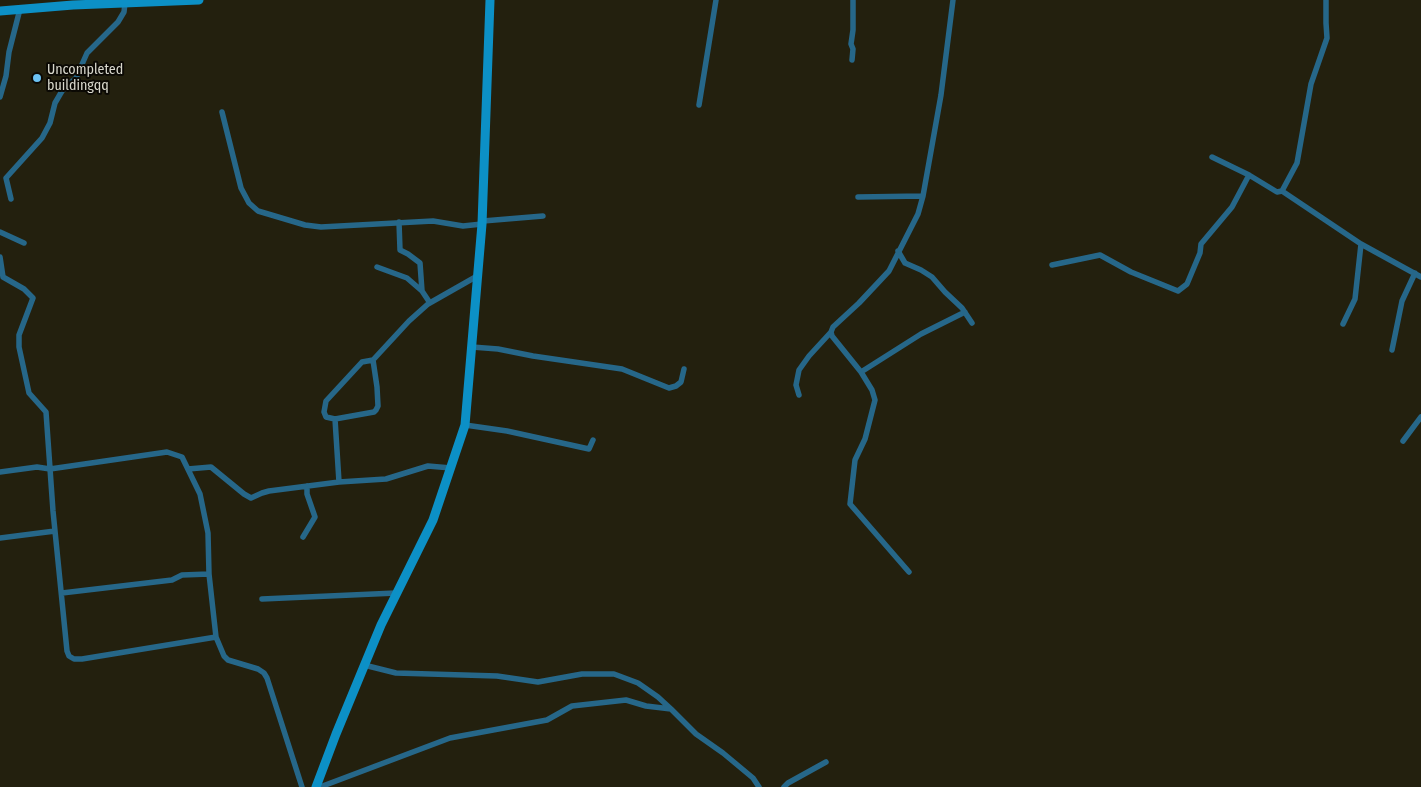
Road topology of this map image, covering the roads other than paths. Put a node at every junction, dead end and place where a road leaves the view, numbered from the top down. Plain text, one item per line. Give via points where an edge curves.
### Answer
1 (199, 0) edge
2 (490, 0) edge
3 (716, 0) edge
4 (853, 0) edge
5 (954, 0) edge
6 (1326, 0) edge
7 (72, 2) edge
8 (125, 3) junction
9 (20, 9) junction
10 (0, 11) edge
11 (852, 60) dead end
12 (0, 97) edge
13 (699, 105) dead end
14 (222, 112) dead end
15 (1212, 157) dead end
16 (1249, 175) junction
17 (1282, 191) junction
18 (923, 196) junction
19 (858, 197) dead end
20 (11, 199) dead end
21 (543, 216) dead end
22 (399, 222) junction
23 (482, 222) junction
24 (0, 232) edge
25 (24, 243) dead end
26 (1361, 244) junction
27 (898, 251) junction
28 (0, 257) edge
29 (1052, 265) dead end
30 (377, 266) dead end
31 (1415, 273) junction
32 (479, 275) junction
33 (2, 276) edge
34 (1421, 277) edge
35 (422, 291) junction
36 (430, 303) junction
37 (965, 312) junction
38 (972, 323) dead end
39 (1343, 324) dead end
40 (831, 332) junction
41 (472, 347) junction
42 (1392, 350) dead end
43 (373, 360) junction
44 (684, 368) dead end
45 (861, 372) junction
46 (798, 395) dead end
47 (1421, 417) edge
48 (335, 419) junction
49 (465, 426) junction
50 (593, 440) dead end
51 (1403, 441) dead end
52 (450, 468) junction
53 (50, 469) junction
54 (188, 469) junction
55 (0, 472) edge
56 (339, 482) junction
57 (306, 486) junction
58 (55, 531) junction
59 (302, 536) dead end
60 (0, 538) edge
61 (909, 572) dead end
62 (209, 574) junction
63 (62, 593) junction
64 (396, 593) junction
65 (262, 599) dead end
66 (216, 637) junction
67 (364, 665) junction
68 (670, 709) junction
69 (826, 762) dead end
70 (302, 787) edge
71 (316, 787) edge
72 (320, 787) edge
73 (759, 787) edge
74 (784, 787) edge

1 - 8 street
2 - 23 street
3 - 13 street
4 - 11 street
5 - 18 street
6 - 17 street via 1325,47 1311,84 1297,163
7 - 8 street
7 - 9 street
8 - 20 street via 118,22 87,53 76,78 62,91 42,138 6,178
9 - 10 street
9 - 12 street
14 - 22 street via 241,188 258,211 321,227
15 - 16 street
16 - 17 street via 1277,192
16 - 29 street via 1232,207 1201,244 1187,284 1178,291 1100,255
17 - 26 street
18 - 19 street
18 - 27 street via 914,224
21 - 23 street
22 - 23 street via 433,221 463,226
22 - 35 street via 400,250 420,263
23 - 32 street
24 - 25 street
26 - 31 street
26 - 39 street via 1355,299
27 - 37 street via 905,263 932,277
27 - 40 street via 888,271
28 - 33 street
30 - 35 street via 407,278
31 - 34 street
31 - 42 street via 1402,301
32 - 36 street
32 - 41 street
33 - 53 street via 24,289 32,298 19,334 18,347 28,393 46,412
35 - 36 street
36 - 43 street via 409,320
37 - 38 street
37 - 45 street via 921,334
40 - 45 street
40 - 46 street via 799,370
41 - 44 street via 622,369 669,388 681,382
41 - 49 street
43 - 48 street via 362,362 326,401 326,417
43 - 48 street via 378,397 376,410
45 - 61 street via 875,400 866,439 855,460 850,504
47 - 51 street
48 - 56 street
49 - 50 street via 507,431 589,449
49 - 52 street
52 - 56 street via 428,466 386,479
52 - 64 street via 433,520
53 - 54 street via 167,452 182,457
53 - 55 street via 37,467
53 - 58 street
54 - 57 street via 211,467 251,498 262,493
54 - 62 street via 200,494 208,533
56 - 57 street
57 - 59 street via 315,516
58 - 60 street
58 - 63 street
62 - 63 street
62 - 66 street
63 - 66 street via 67,650 74,659
64 - 65 street
64 - 67 street
66 - 70 street via 228,660 258,669 267,678
67 - 68 street via 396,673 497,676 538,682 582,674 614,674 638,683
67 - 71 street
68 - 72 street via 626,700 572,706 547,720 450,738
68 - 73 street via 696,734 753,778
69 - 74 street

